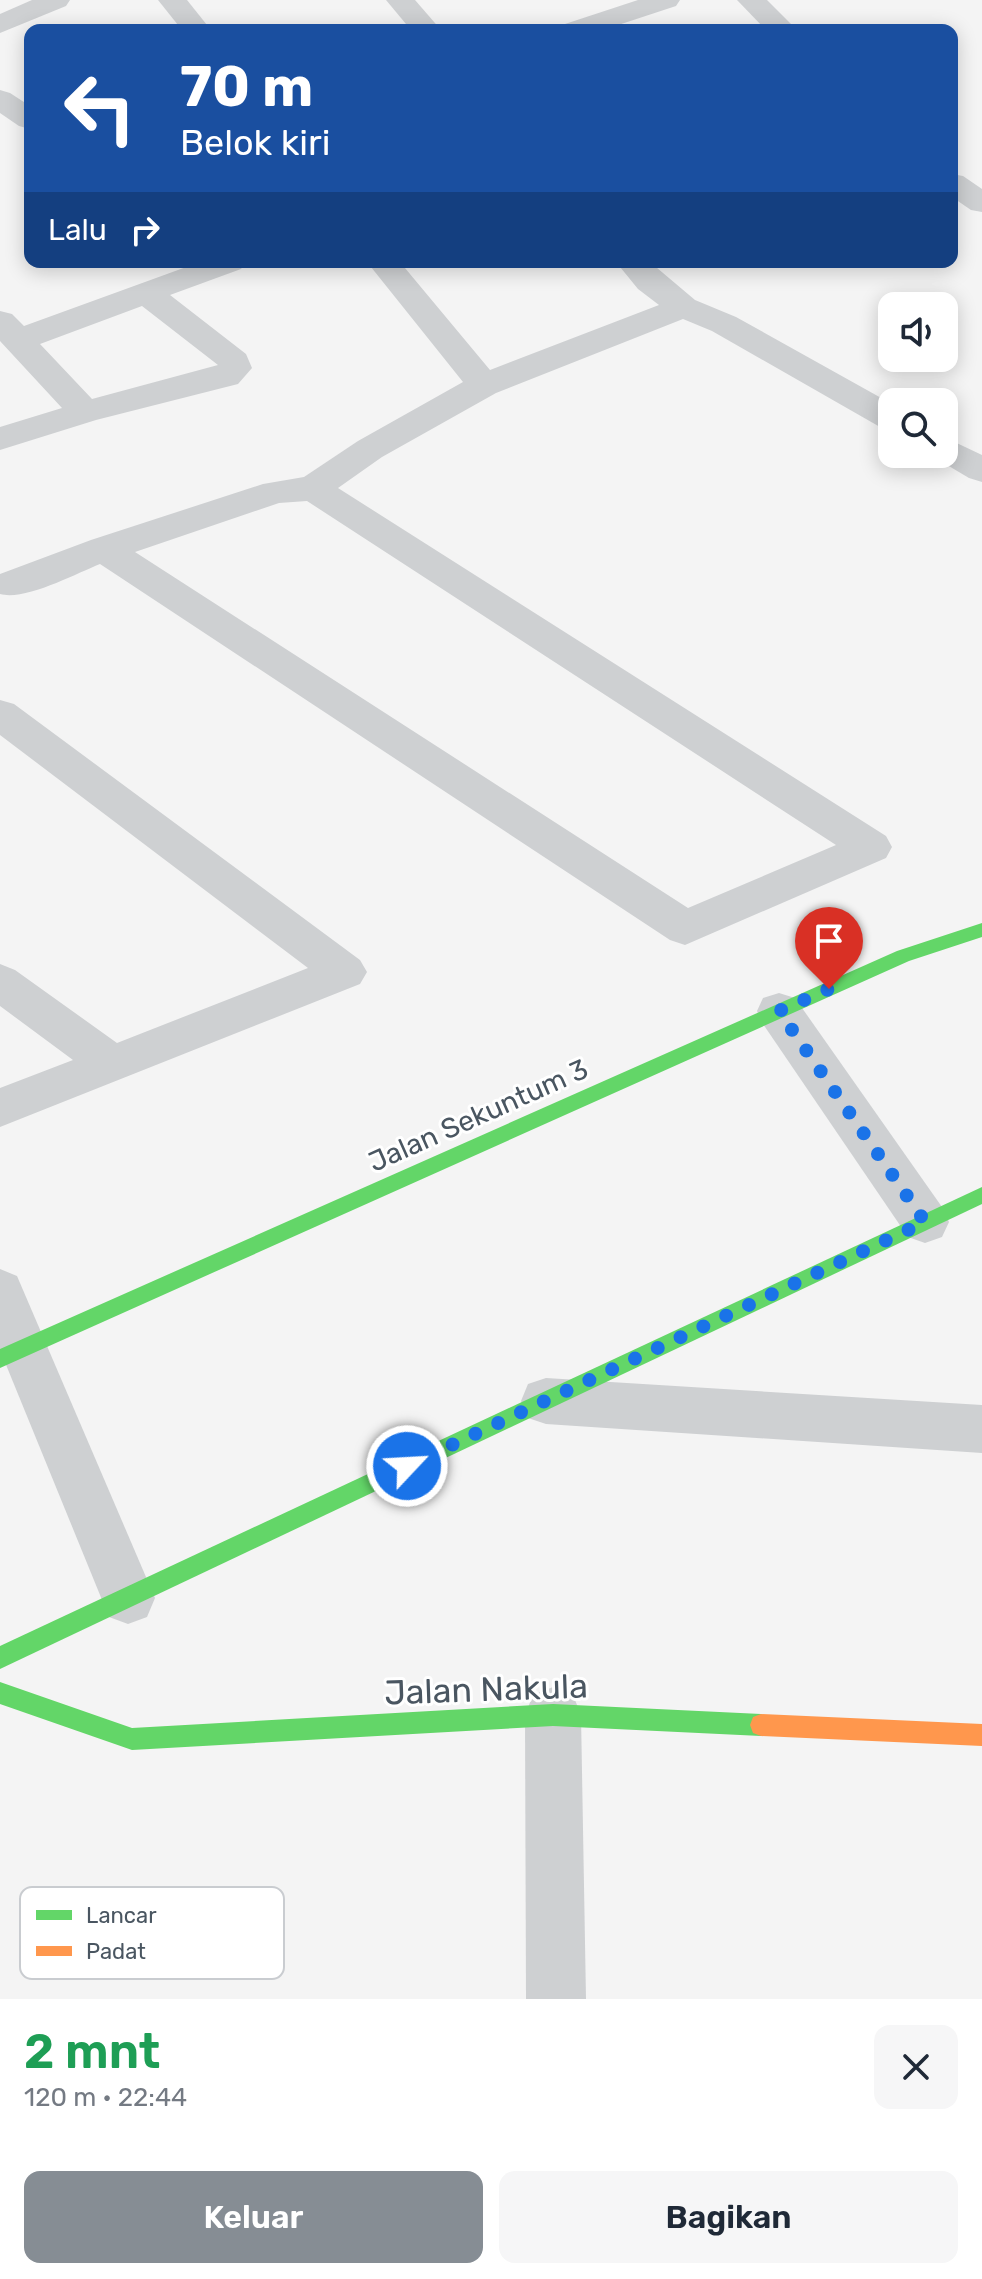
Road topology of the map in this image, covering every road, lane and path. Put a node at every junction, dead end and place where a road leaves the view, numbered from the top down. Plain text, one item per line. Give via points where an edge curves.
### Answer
1 (56, 0) edge
2 (172, 0) edge
3 (400, 0) edge
4 (666, 0) edge
5 (751, 0) edge
6 (0, 24) edge
7 (190, 24) edge
8 (422, 24) edge
9 (579, 24) edge
10 (777, 24) edge
11 (958, 187) edge
12 (982, 203) edge
13 (209, 268) edge
14 (388, 268) edge
15 (637, 268) edge
16 (145, 292) junction
17 (683, 307) junction
18 (9, 330) edge
19 (484, 385) junction
20 (878, 411) edge
21 (85, 412) junction
22 (0, 439) edge
23 (958, 456) edge
24 (982, 470) edge
25 (313, 488) junction
26 (104, 549) junction
27 (11, 584) dead end
28 (0, 714) edge
29 (982, 930) edge
30 (0, 982) edge
31 (779, 1011) junction
32 (112, 1064) junction
33 (0, 1108) edge
34 (982, 1195) edge
35 (925, 1222) junction
36 (0, 1291) edge
37 (13, 1354) edge
38 (546, 1401) junction
39 (982, 1429) edge
40 (128, 1598) junction
41 (0, 1658) edge
42 (0, 1693) edge
43 (553, 1715) junction
44 (982, 1735) edge
45 (556, 1999) edge

1 - 6 street
2 - 7 street
3 - 8 street
4 - 9 street
5 - 10 street
11 - 12 street
13 - 16 street
14 - 19 street
15 - 17 street
16 - 18 street
16 - 21 street via 234,361 235,368 226,376
17 - 19 street
17 - 20 street via 724,324
18 - 21 street
19 - 25 street
21 - 22 street
23 - 24 street
25 - 26 street via 276,492
25 - 26 street via 871,847 685,928
26 - 27 street
28 - 32 street via 345,972
29 - 31 street, Jalan Sekuntum 3 via 903,956
30 - 32 street
31 - 35 street
31 - 37 street, Jalan Sekuntum 3
32 - 33 street
34 - 35 street
35 - 38 street
36 - 37 street
37 - 40 street
38 - 39 street
38 - 40 street
40 - 41 street
42 - 43 street, Jalan Nakula via 132,1739
43 - 44 street, Jalan Nakula
43 - 45 street

